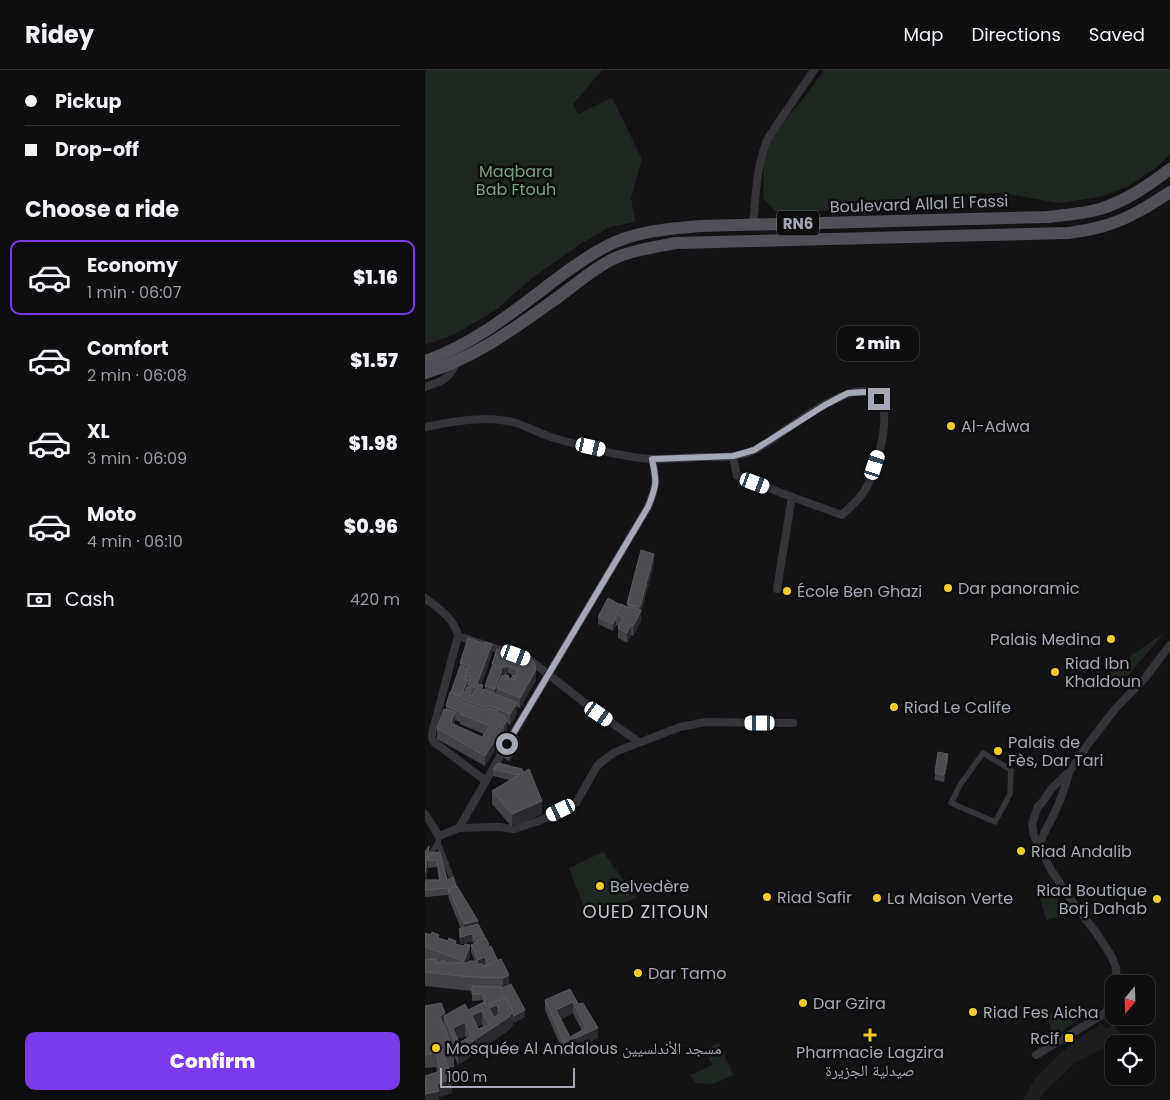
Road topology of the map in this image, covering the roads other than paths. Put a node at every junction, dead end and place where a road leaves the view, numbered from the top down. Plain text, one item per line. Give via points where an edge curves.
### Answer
1 (814, 70) edge
2 (1170, 169) edge
3 (1170, 192) edge
4 (753, 224) junction
5 (452, 357) junction
6 (425, 361) edge
7 (425, 373) edge
8 (425, 387) edge
9 (425, 427) edge
10 (733, 456) junction
11 (652, 459) junction
12 (792, 497) junction
13 (777, 589) dead end
14 (425, 598) edge
15 (458, 636) junction
16 (1170, 645) edge
17 (548, 675) junction
18 (793, 722) dead end
19 (639, 742) junction
20 (1069, 771) junction
21 (486, 781) junction
22 (1041, 804) junction
23 (1036, 813) junction
24 (425, 814) edge
25 (1053, 815) junction
26 (982, 816) joint
27 (459, 828) junction
28 (438, 840) junction
29 (1039, 847) junction
30 (425, 862) edge
31 (456, 889) edge
32 (1116, 975) edge
33 (1105, 1012) edge
34 (1036, 1056) dead end

1 - 4 street via 763,148
2 - 4 main road, Boulevard Allal El Fassi / RN6 via 1128,197 1083,213
3 - 5 main road, Boulevard Allal El Fassi / RN6 via 1138,212 1107,225 1068,233 693,242 635,251 613,260 578,282 482,349
4 - 5 main road, Boulevard Allal El Fassi / RN6 via 648,231 606,246 586,257
5 - 6 main road, Boulevard Allal El Fassi / RN6
5 - 7 main road, Boulevard Allal El Fassi / RN6
5 - 8 street via 451,374
9 - 11 street via 485,418 509,421 553,438
10 - 11 street
10 - 12 street via 737,476
10 - 12 street via 754,450 848,393 874,394 884,409 885,424 879,453 864,492 842,515
11 - 17 street via 655,490 648,507
12 - 13 street
14 - 15 street via 453,622
15 - 17 street via 530,660
15 - 21 street via 432,738
16 - 20 street via 1145,678 1115,708
17 - 19 street
17 - 21 street
18 - 19 street via 706,722 680,727
19 - 27 street via 615,752 597,766 576,803 539,821 514,829
20 - 22 street
20 - 25 street
21 - 27 street
22 - 23 street
22 - 25 street via 1051,806
23 - 25 street via 1045,822
23 - 29 street via 1032,830
24 - 28 street
25 - 29 street
26 - 26 street via 951,803 983,753 1011,770 1010,794 995,822
27 - 28 street
28 - 30 street
28 - 31 street
29 - 32 street via 1051,870 1113,958
33 - 34 street

